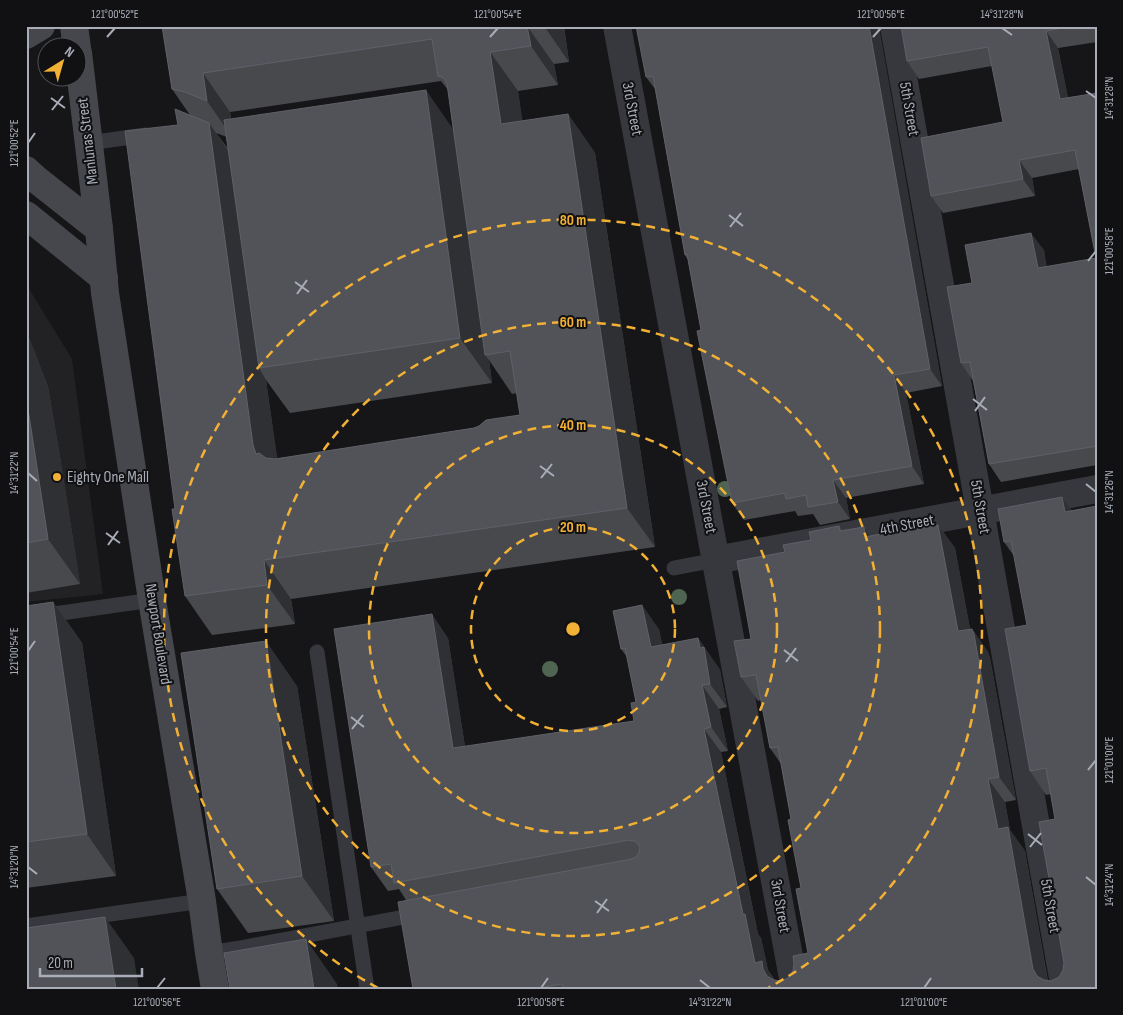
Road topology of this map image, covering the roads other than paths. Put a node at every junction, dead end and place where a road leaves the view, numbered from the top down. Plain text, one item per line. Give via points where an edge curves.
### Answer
1 (41, 26) edge
2 (617, 26) edge
3 (894, 26) edge
4 (26, 35) edge
5 (82, 88) edge
6 (162, 133) edge
7 (88, 143) junction
8 (26, 170) edge
9 (26, 215) edge
10 (99, 229) junction
11 (104, 278) junction
12 (1097, 489) edge
13 (981, 511) junction
14 (716, 560) junction
15 (674, 568) dead end
16 (152, 600) junction
17 (26, 618) edge
18 (317, 652) dead end
19 (202, 901) junction
20 (434, 912) edge
21 (357, 925) junction
22 (26, 926) edge
23 (209, 953) junction
24 (215, 989) edge
25 (366, 989) edge
26 (795, 989) edge
27 (1065, 989) edge

1 - 4 street
2 - 14 street, 3rd Street
3 - 13 street, 5th Street
5 - 7 street, Manlunas Street
6 - 7 lane
7 - 10 street, Manlunas Street
8 - 10 street
9 - 11 street
10 - 11 street, Newport Boulevard
11 - 16 street, Newport Boulevard
12 - 13 street, 4th Street
13 - 14 street, 4th Street
13 - 27 street, 5th Street
14 - 15 lane
14 - 26 street, 3rd Street
16 - 17 lane
16 - 19 street, Newport Boulevard
18 - 21 lane
19 - 22 lane
19 - 23 street, Newport Boulevard
20 - 21 lane
21 - 23 lane
21 - 25 lane
23 - 24 street, Newport Boulevard

